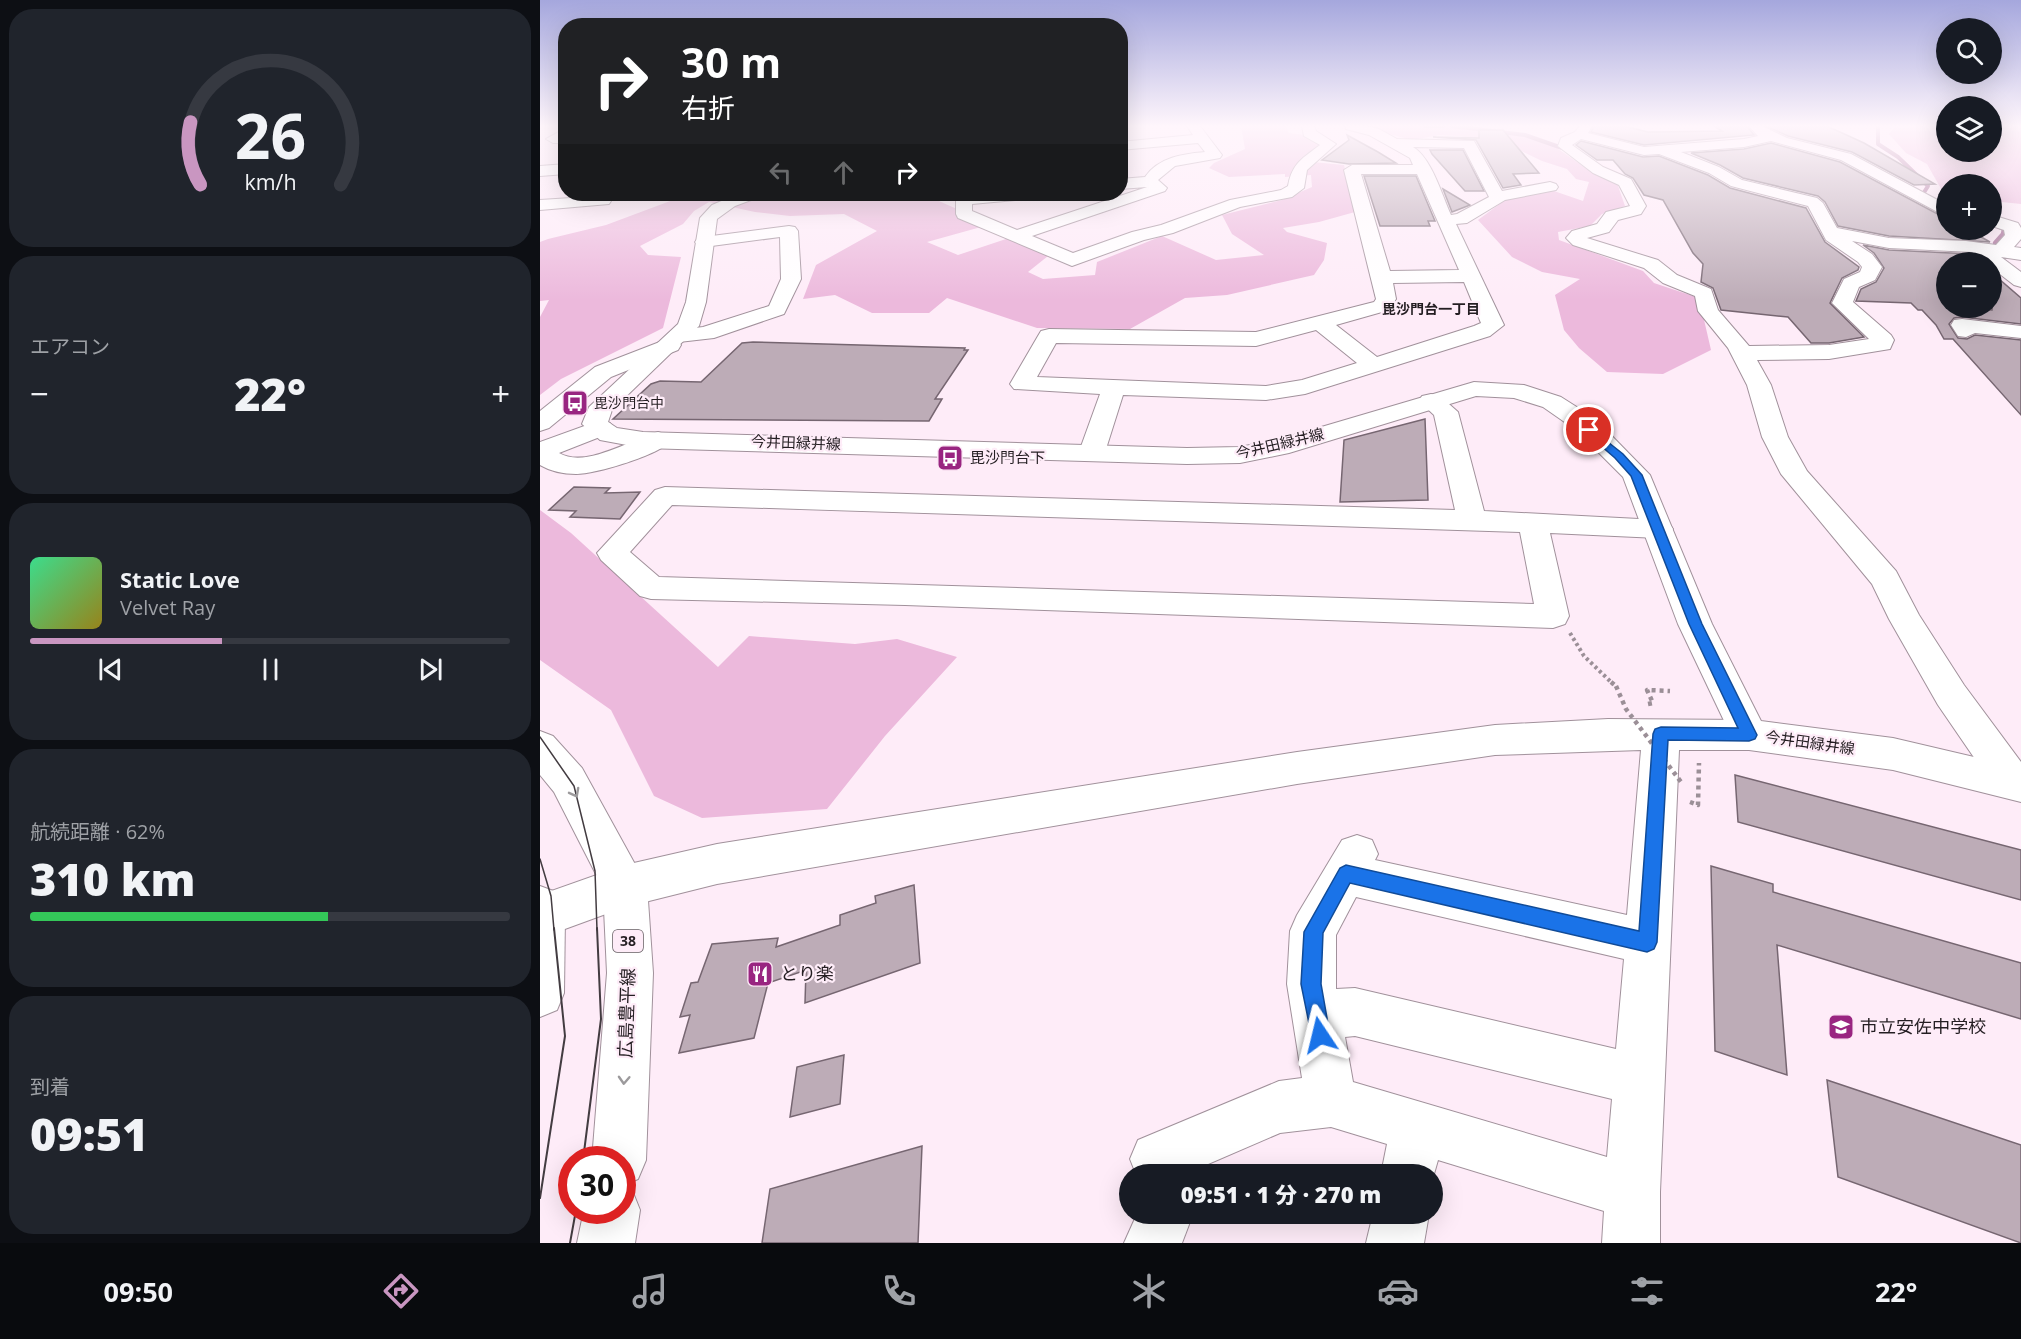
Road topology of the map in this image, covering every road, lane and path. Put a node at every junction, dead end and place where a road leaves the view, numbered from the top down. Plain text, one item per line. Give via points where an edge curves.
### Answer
1 (1154, 184) edge
2 (1296, 184) edge
3 (1356, 184) edge
4 (1431, 184) edge
5 (1490, 184) edge
6 (1626, 184) edge
7 (1741, 184) edge
8 (1896, 184) edge
9 (1550, 187) dead end
10 (558, 193) edge
11 (540, 194) edge
12 (1497, 197) junction
13 (1128, 198) edge
14 (733, 201) edge
15 (964, 201) edge
16 (1120, 201) edge
17 (602, 202) edge
18 (540, 206) edge
19 (1936, 206) edge
20 (1448, 220) junction
21 (2002, 224) edge
22 (1830, 231) junction
23 (1016, 236) junction
24 (1973, 240) edge
25 (704, 242) junction
26 (1979, 249) junction
27 (2015, 253) edge
28 (1472, 276) junction
29 (1382, 277) junction
30 (2021, 281) edge
31 (1319, 322) junction
32 (1966, 332) dead end
33 (2021, 332) edge
34 (674, 340) junction
35 (1741, 353) junction
36 (1373, 366) junction
37 (1114, 387) junction
38 (1431, 401) junction
39 (540, 423) edge
40 (601, 428) junction
41 (658, 440) junction
42 (541, 451) edge
43 (1092, 452) junction
44 (1472, 520) junction
45 (1533, 524) junction
46 (1658, 529) junction
47 (1553, 616) junction
48 (1647, 709) junction
49 (1749, 735) junction
50 (540, 747) edge
51 (1699, 758) dead end
52 (1681, 782) dead end
53 (2017, 784) edge
54 (1698, 805) dead end
55 (625, 886) junction
56 (541, 911) edge
57 (1647, 942) junction
58 (540, 993) edge
59 (1317, 1014) junction
60 (1638, 1080) junction
61 (1331, 1101) junction
62 (620, 1146) edge
63 (1412, 1151) edge
64 (1172, 1161) edge
65 (1632, 1192) junction
66 (609, 1224) edge
67 (1161, 1224) edge
68 (1399, 1224) edge
69 (606, 1243) edge
70 (1153, 1243) edge
71 (1395, 1243) edge
72 (1631, 1243) edge

1 - 13 street via 1159,188
2 - 23 street via 1286,194 1236,203 1072,260
3 - 29 street
4 - 20 street
5 - 12 street
6 - 35 street via 1638,206 1635,210 1612,216 1603,228 1575,238 1651,264 1670,279 1704,293 1708,311
7 - 22 street via 1815,203
8 - 19 street
9 - 12 street
10 - 11 street
12 - 20 street via 1461,219
14 - 25 street via 709,218
15 - 23 street via 964,214
16 - 23 street
17 - 18 street
20 - 28 street
21 - 27 street via 2012,227 2014,236 2004,247
22 - 26 street via 1889,243
22 - 35 street via 1832,237 1872,267 1868,276 1851,283 1842,303 1883,340 1882,344 1829,352
24 - 26 street
25 - 34 street via 696,302 688,326
25 - 34 street via 789,231 791,279 777,309
26 - 27 street
26 - 30 street
28 - 29 street
28 - 36 street via 1493,325
29 - 31 street via 1386,299 1382,306
31 - 36 street
31 - 37 street via 1256,339 1048,336 1022,384
32 - 33 street via 1962,325
34 - 39 street via 603,372
34 - 40 street via 610,396 595,424
35 - 53 street via 1795,474 1885,579 1951,695
36 - 37 street via 1305,387 1266,393
37 - 43 street
38 - 43 street, 今井田緑井線 via 1289,445 1240,455
38 - 44 street via 1446,412
38 - 46 street, 今井田緑井線 via 1474,389 1499,389 1552,402 1619,456 1636,475
40 - 41 street, 今井田緑井線 via 609,435
40 - 42 street
41 - 42 street via 603,462 577,466 555,463
41 - 43 street, 今井田緑井線
44 - 45 street
44 - 47 street via 665,496 612,553 651,588
45 - 46 street
45 - 47 street
46 - 49 street, 今井田緑井線 via 1695,624
47 - 48 path, bridge via 1567,628 1577,649
48 - 49 street
48 - 52 path, bridge
48 - 55 street via 1608,734 1495,740 1297,768 717,864
48 - 57 street
49 - 53 street, 今井田緑井線 via 1893,754
50 -> 55 street, 広島豊平線 / 38 via 568,780
51 - 54 path
55 - 56 street
55 -> 62 street, 広島豊平線 / 38 via 630,973
56 - 58 street
57 - 59 street via 1352,863 1313,932 1311,984
57 - 60 street
59 - 60 street via 1355,1012
59 - 61 street
60 - 65 street
61 - 63 street
61 - 64 street via 1279,1107
63 - 65 street
65 - 72 street
66 - 69 street
67 - 70 street
68 - 71 street

